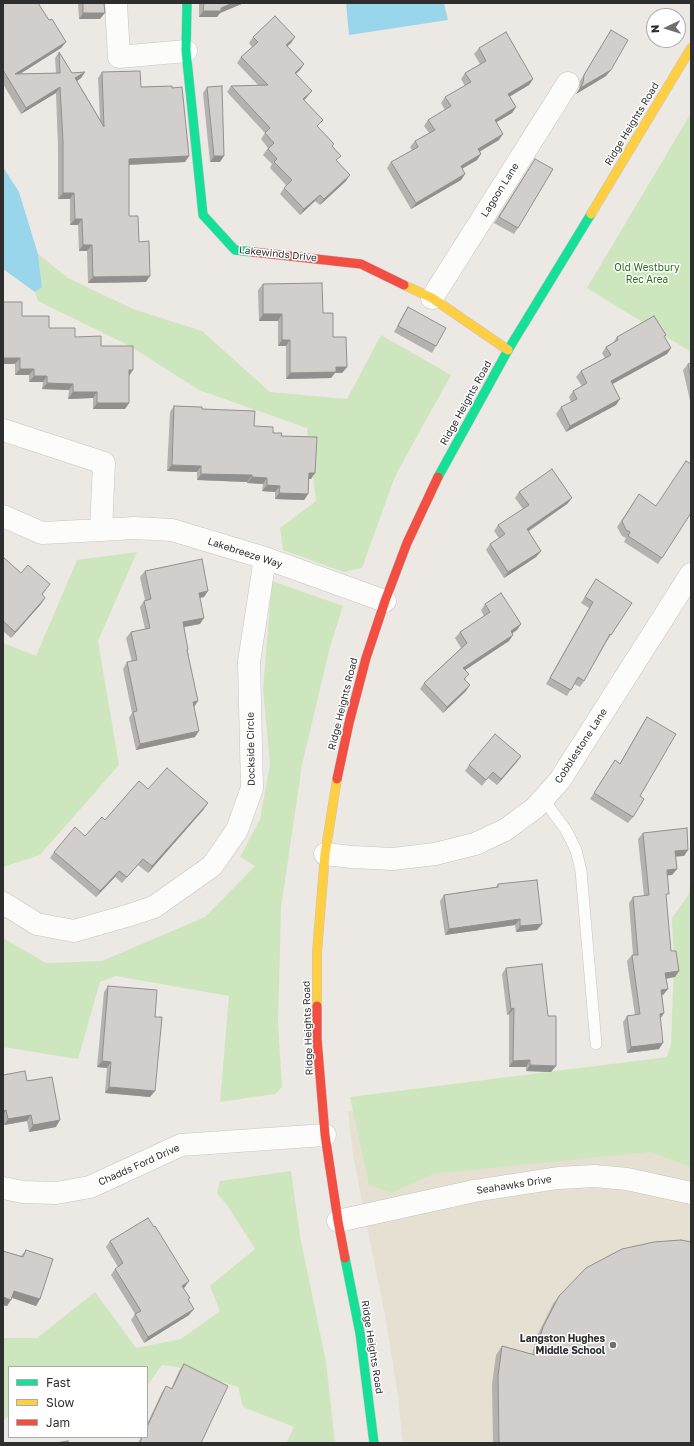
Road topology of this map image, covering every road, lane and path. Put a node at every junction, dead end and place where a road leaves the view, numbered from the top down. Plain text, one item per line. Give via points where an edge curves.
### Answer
1 (116, 3) edge
2 (187, 3) edge
3 (691, 48) edge
4 (186, 52) junction
5 (568, 83) dead end
6 (432, 298) junction
7 (508, 350) junction
8 (3, 430) edge
9 (3, 516) edge
10 (101, 530) junction
11 (265, 558) junction
12 (691, 574) edge
13 (385, 601) junction
14 (543, 799) junction
15 (325, 854) junction
16 (3, 903) edge
17 (596, 1044) dead end
18 (325, 1135) junction
19 (3, 1188) edge
20 (691, 1193) edge
21 (338, 1221) junction
22 (374, 1443) edge

1 - 4 street via 119,57
2 - 4 street, Lakewinds Drive
3 - 7 street, Ridge Heights Road
4 - 6 street, Lakewinds Drive via 203,215 235,250 361,264
5 - 6 street, Lagoon Lane
6 - 7 street, Lakewinds Drive
7 - 13 street, Ridge Heights Road via 436,481 407,543
8 - 10 street via 104,463
9 - 10 street, Lakebreeze Way via 42,534
10 - 11 street, Lakebreeze Way via 172,530
11 - 13 street, Lakebreeze Way
11 - 16 street, Dockside Circle via 249,662 252,788 237,830 212,866 154,907 74,931 37,924
12 - 14 street, Cobblestone Lane via 560,780
13 - 15 street, Ridge Heights Road via 366,658 349,723 334,793
14 - 15 street, Cobblestone Lane via 505,830 475,844 435,854 393,859
14 - 17 lane via 566,830 576,850 581,870
15 - 18 street, Ridge Heights Road via 317,952 317,1039
18 - 19 street, Chadds Ford Drive via 181,1145 90,1187 70,1191 30,1192
18 - 21 street, Ridge Heights Road
20 - 21 street, Seahawks Drive via 627,1179 595,1176 558,1178 474,1191
21 - 22 street, Ridge Heights Road via 360,1333

